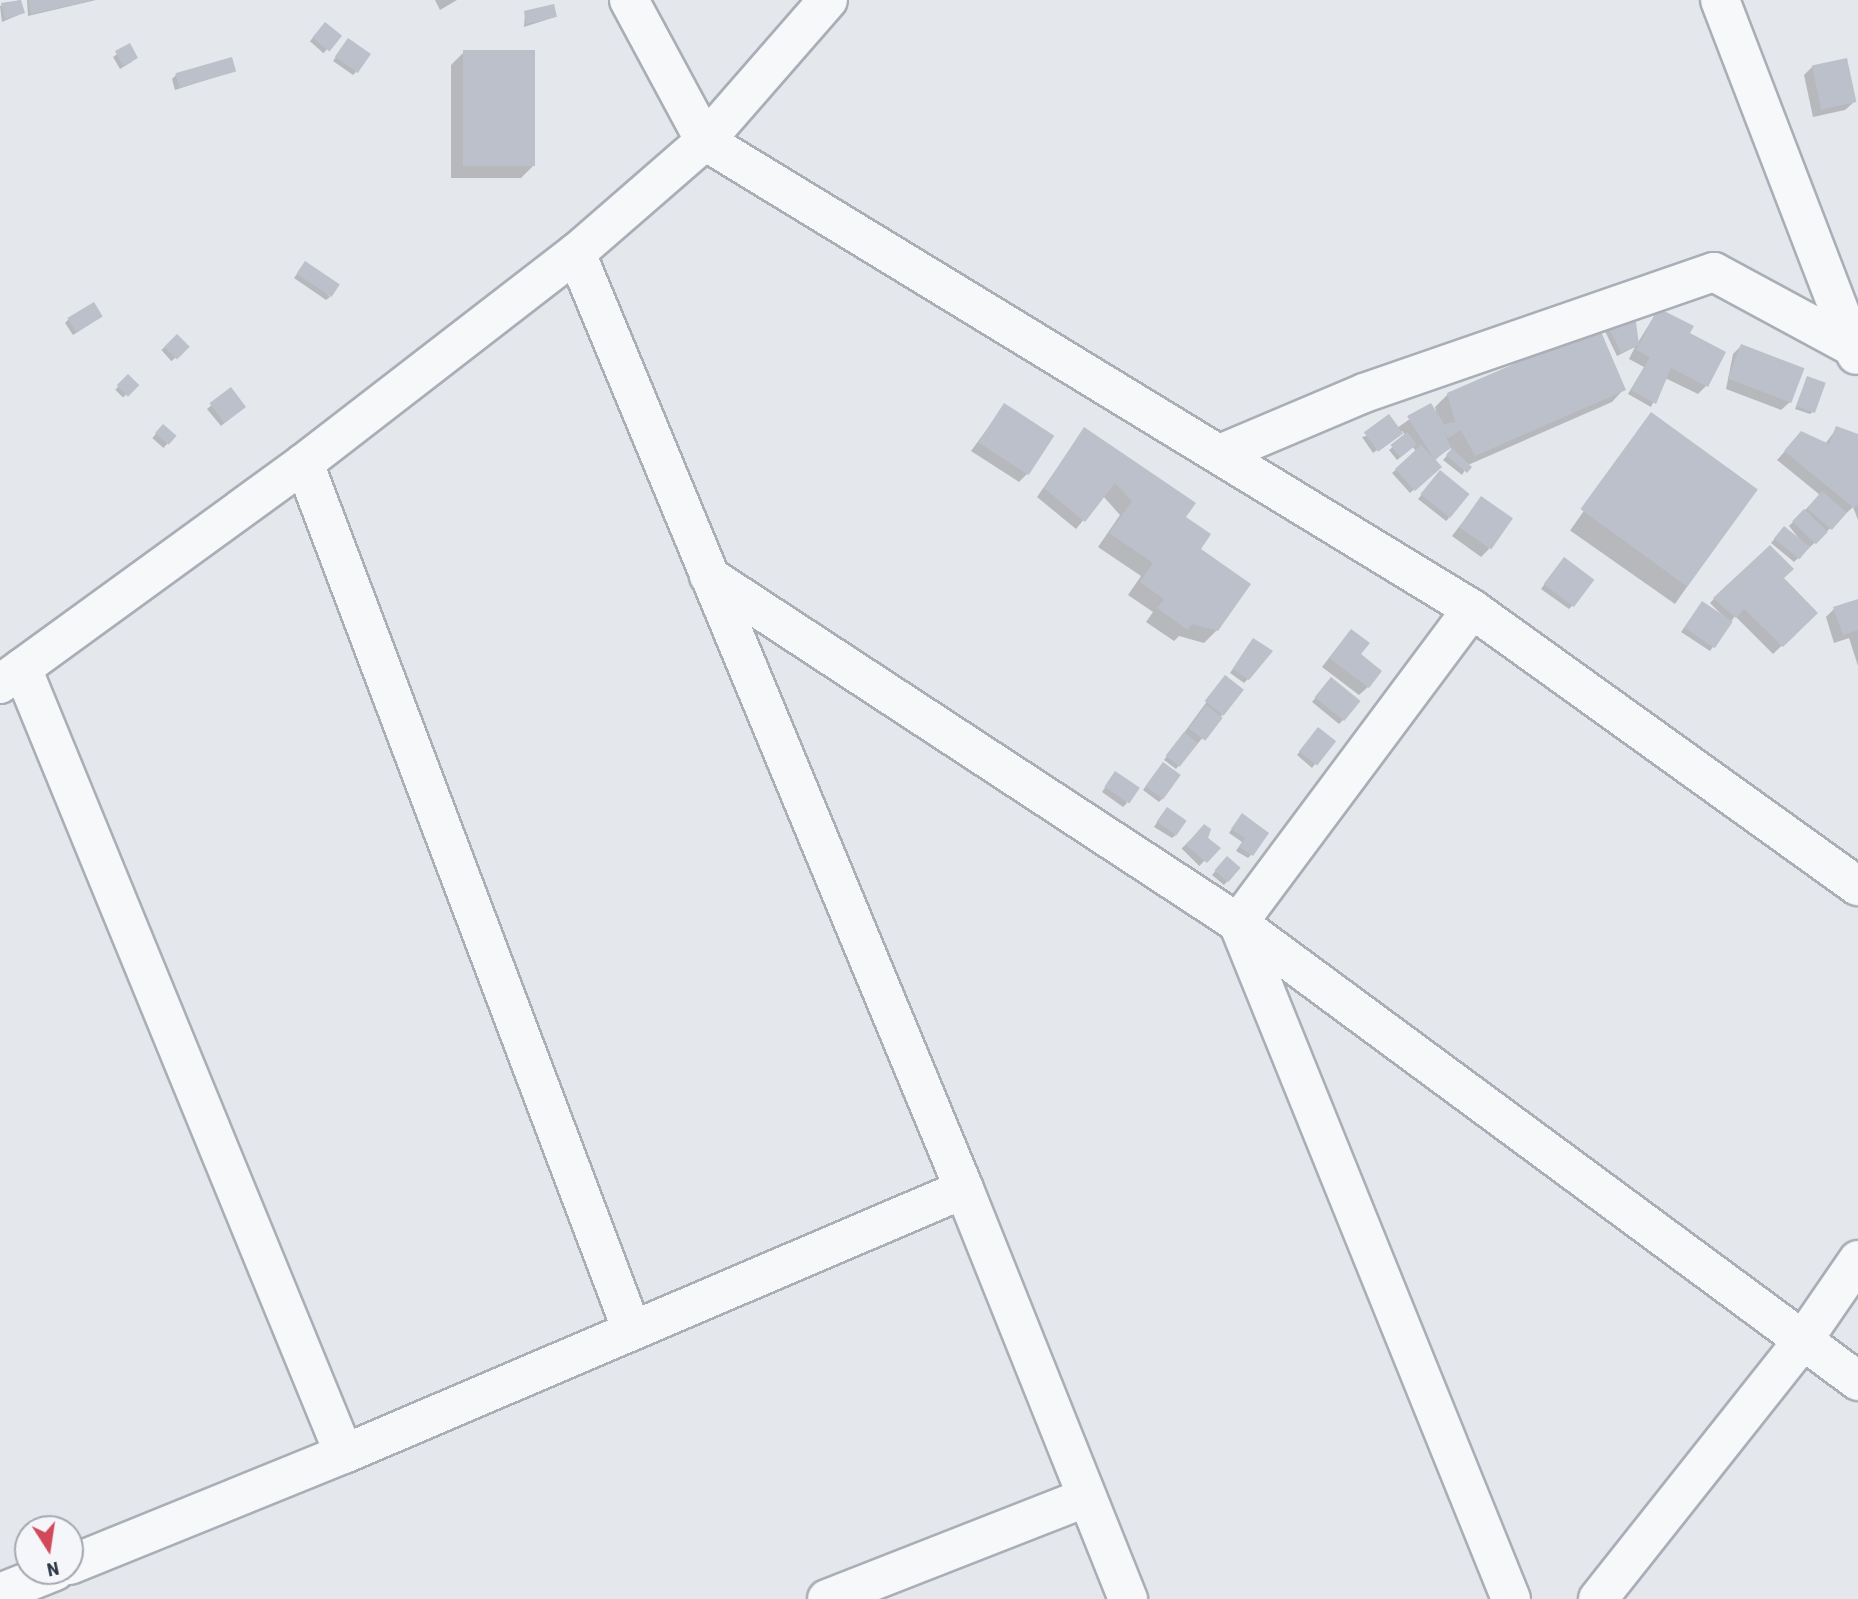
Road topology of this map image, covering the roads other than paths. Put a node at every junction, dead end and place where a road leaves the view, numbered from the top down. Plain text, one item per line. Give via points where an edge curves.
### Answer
1 (629, 0) edge
2 (828, 0) edge
3 (1720, 0) edge
4 (705, 141) junction
5 (576, 253) junction
6 (1856, 352) edge
7 (1222, 453) junction
8 (304, 463) junction
9 (709, 576) junction
10 (1472, 609) junction
11 (11, 676) edge
12 (1858, 886) edge
13 (1238, 923) junction
14 (964, 1189) junction
15 (1858, 1259) edge
16 (631, 1328) junction
17 (1803, 1340) junction
18 (1858, 1381) edge
19 (344, 1454) junction
20 (1087, 1497) junction
21 (84, 1559) edge
22 (20, 1585) edge
23 (0, 1593) edge
24 (827, 1599) edge
25 (1128, 1599) edge
26 (1511, 1599) edge
27 (1598, 1599) edge

1 - 4 street
2 - 4 street
3 - 6 street
4 - 5 street
4 - 7 street
5 - 8 street
5 - 9 street
6 - 7 street via 1714,272 1364,393
7 - 10 street
8 - 11 street
8 - 16 street
9 - 13 street
9 - 14 street
10 - 12 street
10 - 13 street
11 - 19 street
13 - 17 street
13 - 26 street
14 - 16 street
14 - 20 street
15 - 17 street
16 - 19 street
17 - 18 street
17 - 27 street
19 - 21 street
20 - 24 street
20 - 25 street
22 - 23 street

